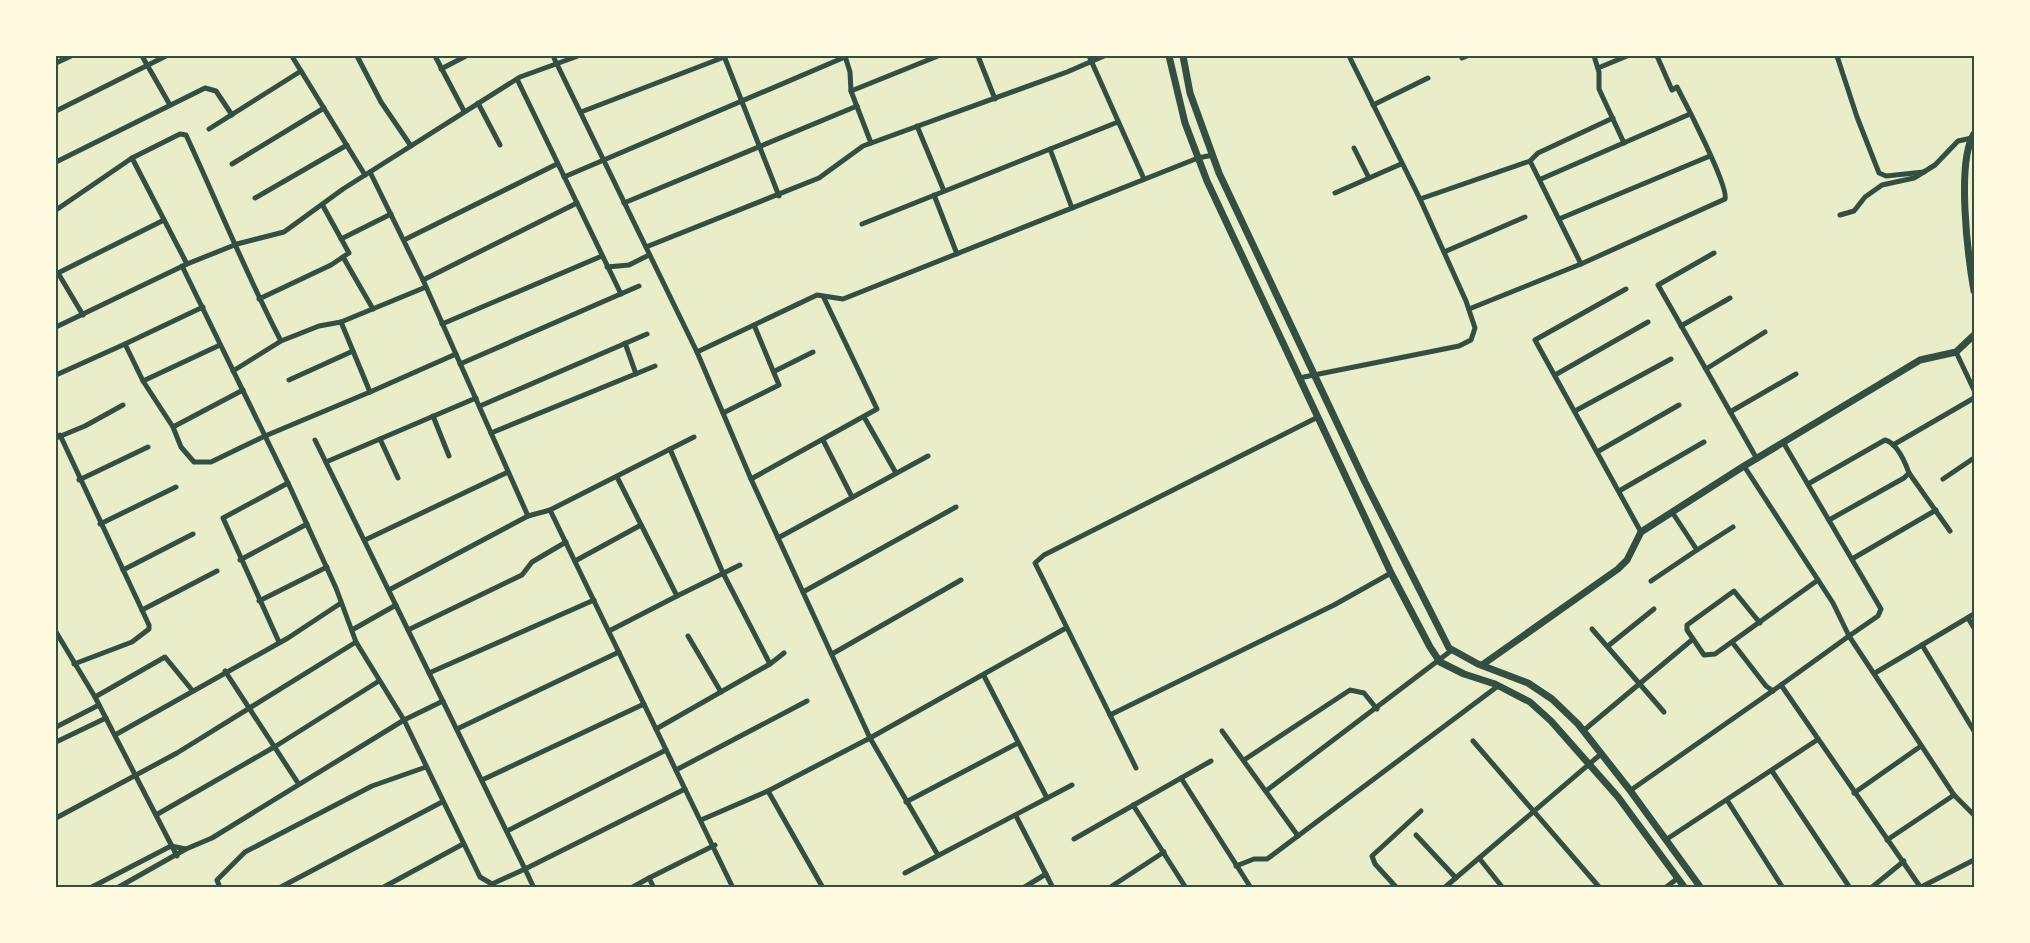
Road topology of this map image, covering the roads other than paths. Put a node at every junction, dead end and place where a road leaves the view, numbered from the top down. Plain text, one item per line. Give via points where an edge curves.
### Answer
1 (71, 56) edge
2 (142, 56) edge
3 (166, 56) edge
4 (357, 56) edge
5 (435, 56) edge
6 (466, 56) edge
7 (553, 56) edge
8 (578, 56) edge
9 (725, 56) edge
10 (845, 56) edge
11 (938, 56) edge
12 (978, 56) edge
13 (1104, 56) edge
14 (1169, 56) edge
15 (1183, 56) edge
16 (1594, 56) edge
17 (1627, 56) edge
18 (1657, 56) edge
19 (1837, 56) edge
20 (1350, 57) dead end
21 (293, 58) dead end
22 (1090, 58) edge
23 (56, 63) edge
24 (147, 64) junction
25 (558, 65) junction
26 (1598, 68) junction
27 (441, 69) junction
28 (301, 70) junction
29 (1428, 78) dead end
30 (517, 80) junction
31 (851, 91) junction
32 (995, 99) junction
33 (742, 101) junction
34 (478, 103) junction
35 (170, 105) junction
36 (1373, 105) junction
37 (857, 106) junction
38 (324, 108) junction
39 (56, 111) edge
40 (464, 111) junction
41 (581, 112) junction
42 (1690, 114) junction
43 (232, 115) junction
44 (1613, 118) junction
45 (1118, 122) junction
46 (917, 126) junction
47 (209, 129) dead end
48 (1973, 136) edge
49 (871, 143) junction
50 (1624, 143) junction
51 (347, 145) junction
52 (500, 145) dead end
53 (411, 146) junction
54 (760, 148) junction
55 (1354, 148) dead end
56 (1050, 149) junction
57 (1213, 155) junction
58 (1710, 156) junction
59 (132, 158) junction
60 (1198, 158) junction
61 (604, 159) junction
62 (1530, 161) junction
63 (56, 162) edge
64 (232, 164) dead end
65 (557, 164) junction
66 (1401, 164) junction
67 (1924, 172) junction
68 (368, 173) junction
69 (564, 177) junction
70 (1370, 178) junction
71 (1144, 179) junction
72 (1541, 179) junction
73 (944, 191) junction
74 (1335, 193) dead end
75 (934, 195) junction
76 (779, 196) junction
77 (255, 198) dead end
78 (1420, 199) junction
79 (576, 203) junction
80 (624, 203) junction
81 (323, 207) junction
82 (1072, 208) junction
83 (56, 210) edge
84 (391, 214) junction
85 (1840, 215) dead end
86 (1525, 217) dead end
87 (1559, 219) junction
88 (164, 220) junction
89 (862, 224) dead end
90 (341, 239) junction
91 (404, 240) junction
92 (237, 244) junction
93 (646, 248) junction
94 (1444, 252) junction
95 (1714, 253) dead end
96 (957, 254) junction
97 (650, 255) junction
98 (602, 256) junction
99 (343, 257) junction
100 (1581, 264) junction
101 (185, 265) junction
102 (607, 267) junction
103 (57, 274) edge
104 (423, 280) junction
105 (426, 286) junction
106 (639, 286) dead end
107 (1626, 289) dead end
108 (1974, 291) edge
109 (621, 294) junction
110 (824, 298) junction
111 (1730, 298) dead end
112 (259, 299) junction
113 (203, 307) junction
114 (373, 309) junction
115 (1469, 309) junction
116 (83, 315) junction
117 (341, 322) junction
118 (1648, 322) dead end
119 (442, 324) junction
120 (754, 326) junction
121 (1681, 326) junction
122 (56, 327) edge
123 (1765, 332) dead end
124 (647, 334) dead end
125 (1974, 335) edge
126 (280, 341) junction
127 (125, 344) junction
128 (625, 344) junction
129 (220, 345) junction
130 (353, 351) junction
131 (697, 352) junction
132 (813, 352) dead end
133 (1956, 352) junction
134 (456, 354) junction
135 (1671, 359) dead end
136 (460, 364) junction
137 (655, 366) dead end
138 (1706, 369) junction
139 (233, 371) junction
140 (775, 371) junction
141 (636, 374) junction
142 (1796, 374) dead end
143 (56, 375) edge
144 (1316, 375) junction
145 (1555, 375) junction
146 (1299, 378) junction
147 (290, 380) dead end
148 (143, 381) junction
149 (243, 390) junction
150 (1974, 390) edge
151 (370, 392) junction
152 (476, 398) junction
153 (1974, 398) edge
154 (123, 405) dead end
155 (1679, 405) dead end
156 (480, 406) junction
157 (1575, 411) junction
158 (1730, 412) junction
159 (723, 413) junction
160 (434, 416) junction
161 (864, 417) junction
162 (1318, 417) junction
163 (173, 427) junction
164 (491, 433) junction
165 (265, 436) junction
166 (58, 437) edge
167 (694, 437) dead end
168 (380, 439) junction
169 (315, 440) dead end
170 (823, 440) junction
171 (1704, 442) dead end
172 (1783, 442) junction
173 (1893, 445) junction
174 (148, 447) dead end
175 (670, 449) junction
176 (1597, 452) junction
177 (449, 456) dead end
178 (928, 456) dead end
179 (1974, 458) edge
180 (1757, 459) junction
181 (326, 462) junction
182 (1744, 466) junction
183 (508, 472) junction
184 (897, 473) junction
185 (1909, 473) junction
186 (616, 477) junction
187 (398, 478) dead end
188 (1943, 478) dead end
189 (751, 479) junction
190 (79, 480) junction
191 (288, 483) junction
192 (1808, 484) junction
193 (176, 488) dead end
194 (1619, 491) junction
195 (852, 497) junction
196 (957, 507) dead end
197 (550, 510) junction
198 (1936, 510) junction
199 (1672, 512) junction
200 (528, 516) junction
201 (1829, 520) junction
202 (100, 524) junction
203 (307, 524) junction
204 (641, 525) junction
205 (1733, 527) dead end
206 (1950, 531) dead end
207 (1641, 532) junction
208 (193, 534) dead end
209 (778, 538) junction
210 (364, 540) junction
211 (566, 542) junction
212 (1697, 550) junction
213 (1852, 559) junction
214 (240, 560) junction
215 (575, 561) junction
216 (740, 565) dead end
217 (327, 567) junction
218 (123, 570) junction
219 (217, 571) dead end
220 (723, 573) junction
221 (1391, 573) junction
222 (961, 580) dead end
223 (1818, 580) junction
224 (1651, 581) dead end
225 (389, 590) junction
226 (803, 592) junction
227 (677, 596) junction
228 (594, 600) junction
229 (259, 601) junction
230 (341, 603) junction
231 (396, 605) junction
232 (1654, 609) dead end
233 (142, 610) junction
234 (1974, 614) edge
235 (1968, 618) junction
236 (1760, 623) junction
237 (1066, 628) junction
238 (1974, 628) edge
239 (1592, 629) dead end
240 (352, 630) junction
241 (408, 630) junction
242 (609, 631) junction
243 (56, 632) edge
244 (688, 636) dead end
245 (1849, 636) junction
246 (1693, 639) junction
247 (279, 642) junction
248 (356, 642) junction
249 (1732, 642) junction
250 (1922, 645) junction
251 (1608, 646) junction
252 (1452, 650) junction
253 (619, 652) junction
254 (784, 653) dead end
255 (832, 654) junction
256 (1440, 662) junction
257 (74, 664) junction
258 (770, 664) junction
259 (1482, 665) junction
260 (225, 671) junction
261 (429, 673) junction
262 (1875, 673) junction
263 (984, 676) junction
264 (379, 681) junction
265 (1640, 685) junction
266 (1781, 685) junction
267 (1498, 686) junction
268 (192, 690) junction
269 (1773, 690) junction
270 (721, 692) junction
271 (95, 697) junction
272 (443, 701) junction
273 (807, 701) dead end
274 (644, 704) junction
275 (99, 705) junction
276 (250, 708) junction
277 (1377, 709) junction
278 (1664, 712) dead end
279 (1110, 715) junction
280 (106, 718) junction
281 (404, 720) junction
282 (56, 728) edge
283 (457, 729) junction
284 (656, 729) junction
285 (1222, 731) dead end
286 (1583, 731) junction
287 (1974, 731) edge
288 (115, 735) junction
289 (870, 738) junction
290 (1817, 740) junction
291 (1473, 741) dead end
292 (56, 742) edge
293 (1018, 743) junction
294 (275, 746) junction
295 (1921, 746) junction
296 (666, 750) junction
297 (1601, 754) junction
298 (1244, 760) junction
299 (1211, 761) dead end
300 (1590, 764) junction
301 (426, 767) junction
302 (1136, 768) dead end
303 (676, 770) junction
304 (1772, 771) junction
305 (137, 775) junction
306 (1181, 778) junction
307 (482, 780) junction
308 (298, 783) junction
309 (1072, 785) dead end
310 (685, 789) junction
311 (768, 790) junction
312 (1631, 790) junction
313 (1266, 791) junction
314 (1854, 793) junction
315 (1954, 795) junction
316 (1047, 798) junction
317 (1727, 800) junction
318 (442, 802) junction
319 (906, 802) junction
320 (1133, 805) junction
321 (1421, 811) dead end
322 (1534, 812) junction
323 (156, 815) junction
324 (1974, 815) edge
325 (1016, 816) junction
326 (56, 818) edge
327 (702, 820) junction
328 (507, 831) junction
329 (1416, 835) dead end
330 (1298, 836) junction
331 (1074, 839) dead end
332 (1667, 839) junction
333 (1887, 840) junction
334 (463, 844) junction
335 (715, 845) junction
336 (171, 846) junction
337 (186, 849) junction
338 (1164, 852) junction
339 (938, 855) junction
340 (177, 856) junction
341 (1479, 858) junction
342 (1974, 860) edge
343 (1904, 861) junction
344 (1236, 866) junction
345 (525, 869) junction
346 (905, 873) dead end
347 (1046, 874) junction
348 (649, 878) junction
349 (1456, 878) junction
350 (1678, 878) junction
351 (1921, 887) edge
352 (90, 888) edge
353 (117, 888) edge
354 (220, 888) edge
355 (279, 888) edge
356 (382, 888) edge
357 (534, 888) edge
358 (631, 888) edge
359 (654, 888) edge
360 (733, 888) edge
361 (823, 888) edge
362 (1023, 888) edge
363 (1053, 888) edge
364 (1109, 888) edge
365 (1186, 888) edge
366 (1251, 888) edge
367 (1397, 888) edge
368 (1444, 888) edge
369 (1503, 888) edge
370 (1600, 888) edge
371 (1665, 888) edge
372 (1685, 888) edge
373 (1701, 888) edge
374 (1783, 888) edge
375 (1850, 888) edge
376 (1871, 888) edge

1 - 23 street
2 - 24 street
3 - 24 street
4 - 53 street via 381,102
5 - 27 street
6 - 27 street
7 - 25 street
8 - 25 street
9 - 33 street
9 - 41 street
10 - 31 street
10 - 33 street
11 - 31 street
12 - 32 street
13 - 22 street
14 - 60 street
15 - 57 street via 1191,93
16 - 26 street
17 - 26 street
18 - 42 street via 1671,90 1677,87
19 - 67 street via 1879,173 1886,176
20 - 36 street
21 - 28 street
22 - 32 street
22 - 45 street
24 - 35 street
24 - 39 street
25 - 30 street
25 - 41 street
26 - 44 street via 1599,89
27 - 40 street
28 - 38 street
28 - 43 street
29 - 36 street
30 - 34 street
30 - 65 street
31 - 37 street
32 - 46 street
33 - 54 street
33 - 61 street
34 - 40 street
34 - 52 street
35 - 43 street via 209,87
35 - 63 street
36 - 66 street
37 - 49 street
37 - 54 street
38 - 51 street
38 - 64 street
40 - 53 street
41 - 61 street
42 - 50 street
42 - 58 street
43 - 47 street
44 - 50 street
44 - 62 street via 1538,153
45 - 56 street
45 - 71 street
46 - 49 street
46 - 73 street
48 - 67 street via 1958,141
48 - 108 street via 1964,184
49 - 76 street via 829,173
50 - 72 street
51 - 68 street
51 - 77 street
53 - 68 street
54 - 76 street
54 - 80 street
55 - 70 street
56 - 73 street
56 - 82 street
57 - 60 street
57 - 144 street
58 - 87 street
58 - 100 street via 1727,194 1720,204
59 - 83 street
59 - 88 street
59 - 92 street via 180,134 186,135
60 - 71 street
60 - 146 street
61 - 69 street
61 - 80 street
62 - 72 street
62 - 78 street
65 - 69 street
65 - 91 street
66 - 70 street
66 - 78 street
67 - 85 street via 1882,185 1854,211
68 - 81 street
68 - 84 street
69 - 79 street
70 - 74 street
71 - 82 street
72 - 87 street
73 - 75 street
75 - 89 street
75 - 96 street
76 - 93 street
78 - 94 street
79 - 98 street
79 - 104 street
80 - 93 street
81 - 90 street
81 - 92 street via 284,232
82 - 96 street
84 - 90 street
84 - 91 street
86 - 94 street
87 - 100 street
88 - 101 street
88 - 103 street
90 - 99 street via 349,254
91 - 104 street
92 - 101 street
92 - 112 street
93 - 97 street
94 - 115 street
95 - 121 street via 1658,285
96 - 110 street via 843,299
97 - 102 street via 629,265
97 - 131 street
98 - 102 street
98 - 119 street
99 - 112 street
99 - 114 street
100 - 115 street
101 - 113 street
101 - 116 street
102 - 109 street
103 - 116 street
104 - 105 street
105 - 114 street
105 - 119 street
106 - 109 street
107 - 145 street via 1536,340
109 - 136 street
110 - 120 street via 817,295
110 - 161 street via 878,409
111 - 121 street
112 - 126 street
113 - 127 street
113 - 129 street
114 - 117 street
115 - 144 street via 1475,328 1468,343
116 - 122 street
117 - 126 street
117 - 130 street
118 - 145 street
119 - 134 street
120 - 131 street
120 - 140 street
121 - 138 street
123 - 138 street
124 - 128 street
125 - 133 street
126 - 139 street
127 - 143 street
127 - 148 street
128 - 141 street
128 - 156 street
129 - 139 street
129 - 148 street
130 - 147 street
130 - 151 street
131 - 159 street
132 - 140 street
133 - 150 street
133 - 172 street via 1920,360
134 - 136 street
134 - 151 street
135 - 157 street
136 - 152 street
137 - 141 street
138 - 158 street
139 - 149 street
140 - 159 street via 780,381 777,387
141 - 164 street
142 - 158 street
144 - 146 street
144 - 252 street via 1407,568
145 - 157 street
146 - 162 street
148 - 163 street
149 - 163 street
149 - 165 street
151 - 165 street
152 - 156 street
152 - 160 street
153 - 173 street
154 - 166 street
155 - 176 street
156 - 164 street
157 - 176 street
158 - 180 street
159 - 189 street
160 - 168 street
160 - 177 street
161 - 170 street
161 - 184 street
162 - 221 street
162 - 237 street via 1038,560 1037,570
163 - 165 street via 181,447 194,462 210,462
164 - 183 street
165 - 191 street
166 - 190 street
167 - 175 street
168 - 181 street
168 - 187 street
169 - 181 street
170 - 189 street
170 - 195 street
171 - 194 street
172 - 180 street
172 - 192 street
173 - 185 street
173 - 192 street via 1885,440
174 - 190 street
175 - 186 street
175 - 220 street
176 - 194 street
178 - 184 street
179 - 188 street
180 - 182 street
181 - 210 street
182 - 199 street
182 - 223 street
183 - 200 street
183 - 210 street
184 - 195 street
185 - 198 street
185 - 201 street
186 - 197 street
186 - 204 street
189 - 209 street
190 - 202 street
191 - 203 street
191 - 214 street via 223,518
192 - 201 street
193 - 202 street
194 - 207 street
195 - 209 street
196 - 226 street
197 - 200 street
197 - 211 street
198 - 206 street
198 - 213 street
199 - 207 street
199 - 212 street
200 - 225 street
201 - 213 street
202 - 218 street
203 - 214 street
203 - 217 street
204 - 215 street
204 - 227 street
205 - 212 street
207 - 259 street via 1618,569
208 - 218 street
209 - 226 street
210 - 225 street
211 - 215 street
211 - 241 street via 532,562 522,575
212 - 224 street
213 - 245 street via 1881,609 1878,616
214 - 229 street
215 - 228 street
216 - 220 street
217 - 229 street
217 - 230 street
218 - 233 street
219 - 233 street
220 - 227 street
220 - 258 street
221 - 256 street
221 - 279 street
222 - 255 street
223 - 236 street
223 - 245 street
225 - 231 street
226 - 255 street
227 - 242 street
228 - 242 street
228 - 261 street
229 - 247 street
230 - 240 street
230 - 247 street
231 - 240 street
231 - 241 street
232 - 251 street
233 - 257 street via 149,629 139,639
234 - 235 street
235 - 238 street
235 - 250 street
236 - 246 street via 1732,591 1687,625
236 - 249 street
237 - 263 street
237 - 279 street
239 - 251 street
240 - 248 street
241 - 261 street
242 - 253 street
243 - 257 street
244 - 270 street
245 - 262 street
245 - 266 street
246 - 249 street via 1707,656
246 - 265 street
247 - 260 street
248 - 264 street
248 - 276 street
249 - 269 street via 1766,687
250 - 262 street
250 - 287 street
251 - 265 street
252 - 256 street
252 - 259 street
253 - 274 street
253 - 283 street
254 - 258 street
255 - 289 street
256 - 267 street
256 - 277 street
257 - 271 street
258 - 270 street
259 - 286 street via 1528,683 1552,699
260 - 268 street
260 - 276 street
261 - 272 street
262 - 295 street
263 - 289 street
263 - 293 street
264 - 281 street
264 - 294 street
265 - 278 street
265 - 286 street
266 - 269 street
266 - 290 street
267 - 300 street via 1530,702
267 - 330 street
268 - 271 street via 165,657
268 - 288 street
269 - 312 street
270 - 284 street
271 - 275 street
272 - 281 street
272 - 283 street
273 - 303 street
274 - 284 street
274 - 307 street
275 - 280 street
275 - 282 street
276 - 294 street
276 - 305 street
277 - 298 street via 1364,693 1350,690
277 - 313 street
279 - 302 street
280 - 288 street
280 - 292 street
281 - 301 street
281 - 308 street
283 - 307 street
284 - 296 street
285 - 298 street
286 - 297 street
288 - 305 street
289 - 311 street
289 - 319 street
290 - 304 street
290 - 314 street
291 - 322 street
293 - 316 street
293 - 319 street
294 - 308 street
294 - 323 street
295 - 314 street
295 - 315 street
296 - 303 street
296 - 328 street
297 - 300 street
297 - 312 street
298 - 313 street
299 - 306 street
300 - 322 street
300 - 350 street
301 - 318 street
301 - 354 street via 372,786 245,852 217,880
303 - 310 street
304 - 317 street
304 - 375 street
305 - 323 street
305 - 326 street
306 - 320 street
306 - 344 street
307 - 328 street
308 - 337 street via 212,838
309 - 316 street
310 - 327 street
310 - 345 street
311 - 327 street
311 - 361 street
312 - 332 street
313 - 330 street
314 - 333 street
315 - 324 street
315 - 333 street
316 - 325 street
317 - 332 street
317 - 374 street
318 - 334 street
318 - 355 street
319 - 339 street
320 - 331 street
320 - 338 street
321 - 367 street via 1372,856
322 - 341 street
322 - 370 street
323 - 336 street
325 - 339 street
325 - 347 street
327 - 335 street
328 - 345 street
329 - 349 street
330 - 344 street via 1267,859
332 - 373 street
333 - 343 street
334 - 345 street via 486,882 492,884
334 - 356 street
335 - 348 street
335 - 360 street
336 - 337 street
336 - 340 street
336 - 352 street
337 - 340 street
338 - 364 street
338 - 365 street
339 - 346 street
340 - 353 street
341 - 349 street
341 - 369 street
342 - 351 street
343 - 351 street
343 - 376 street
344 - 366 street
345 - 357 street
347 - 362 street
347 - 363 street
348 - 358 street
348 - 359 street
349 - 368 street
350 - 371 street
350 - 372 street

